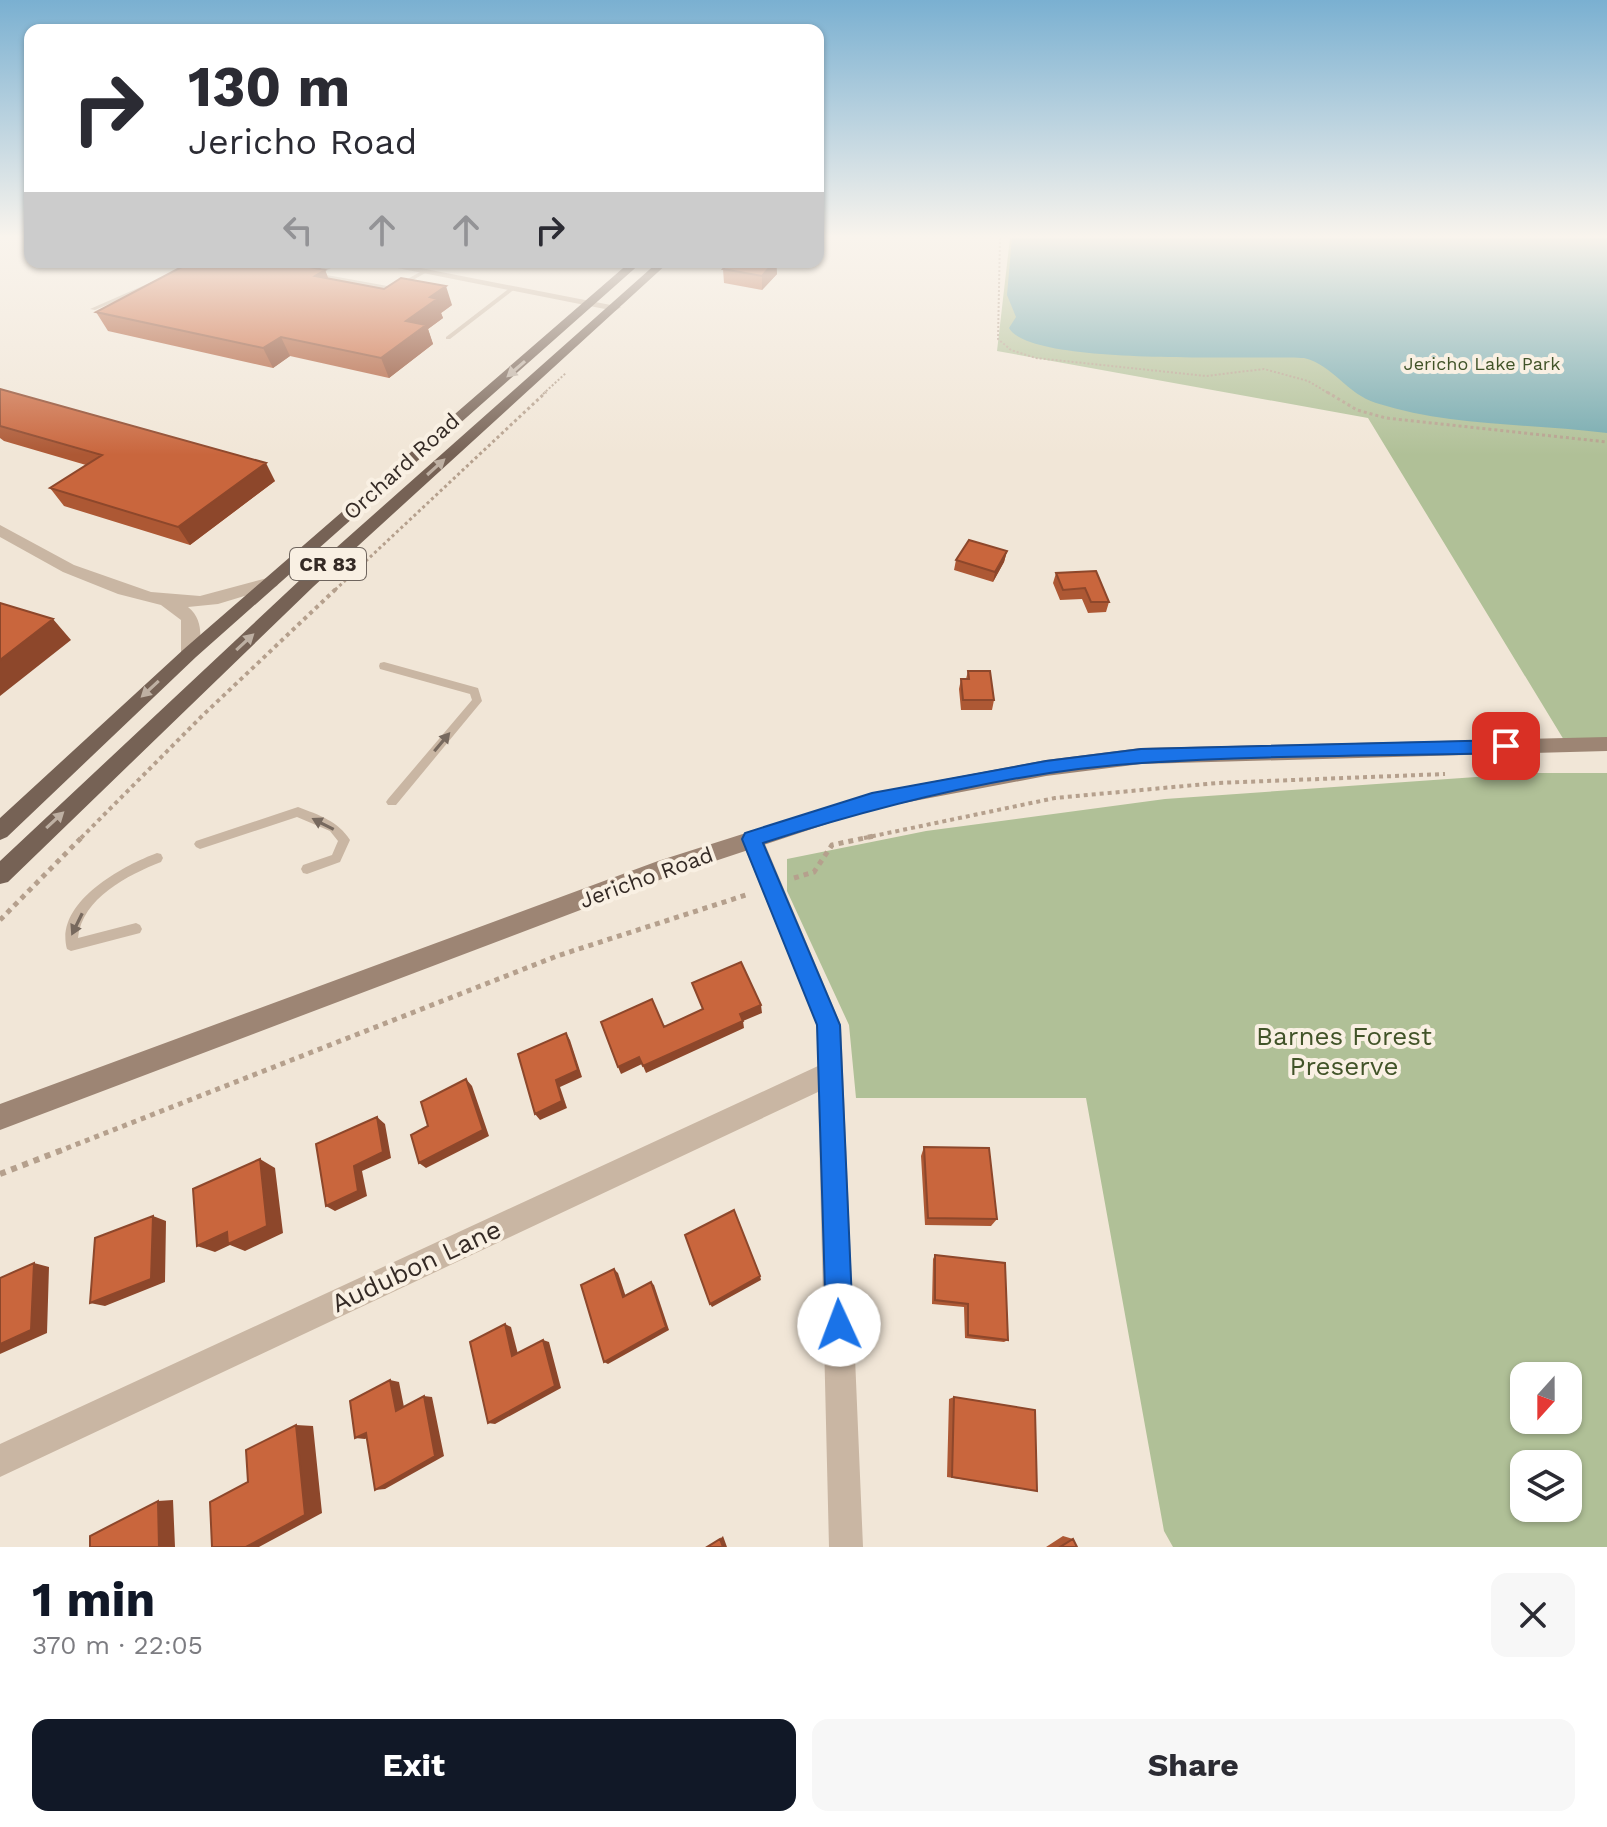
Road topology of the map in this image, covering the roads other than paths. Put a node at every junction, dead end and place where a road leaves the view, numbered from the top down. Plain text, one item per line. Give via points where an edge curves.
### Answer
1 (484, 310) edge
2 (582, 310) edge
3 (611, 310) edge
4 (448, 338) dead end
5 (0, 530) edge
6 (271, 582) junction
7 (166, 600) junction
8 (190, 653) junction
9 (384, 666) dead end
10 (1607, 744) edge
11 (392, 802) dead end
12 (0, 831) edge
13 (752, 839) junction
14 (200, 844) dead end
15 (157, 858) dead end
16 (307, 869) dead end
17 (0, 875) edge
18 (136, 929) dead end
19 (832, 1072) junction
20 (0, 1117) edge
21 (0, 1461) edge
22 (846, 1547) edge

1 - 4 lane
2 -> 6 main road, Orchard Road / CR 83
17 -> 3 main road, Orchard Road / CR 83 via 307,583
5 - 7 street via 77,573
6 - 7 street via 203,601
6 - 8 main road, Orchard Road / CR 83
7 - 8 street via 189,617
8 -> 12 main road, Orchard Road / CR 83
11 -> 9 lane via 477,701 474,691
10 - 13 main road, Jericho Road via 1141,756 872,801
13 - 19 street via 829,1025
13 - 20 main road, Jericho Road
16 -> 14 lane via 336,858 344,840 334,828 298,812
15 -> 18 lane via 129,868 91,898 71,930 71,945
19 - 21 street, Audubon Lane
19 - 22 street

